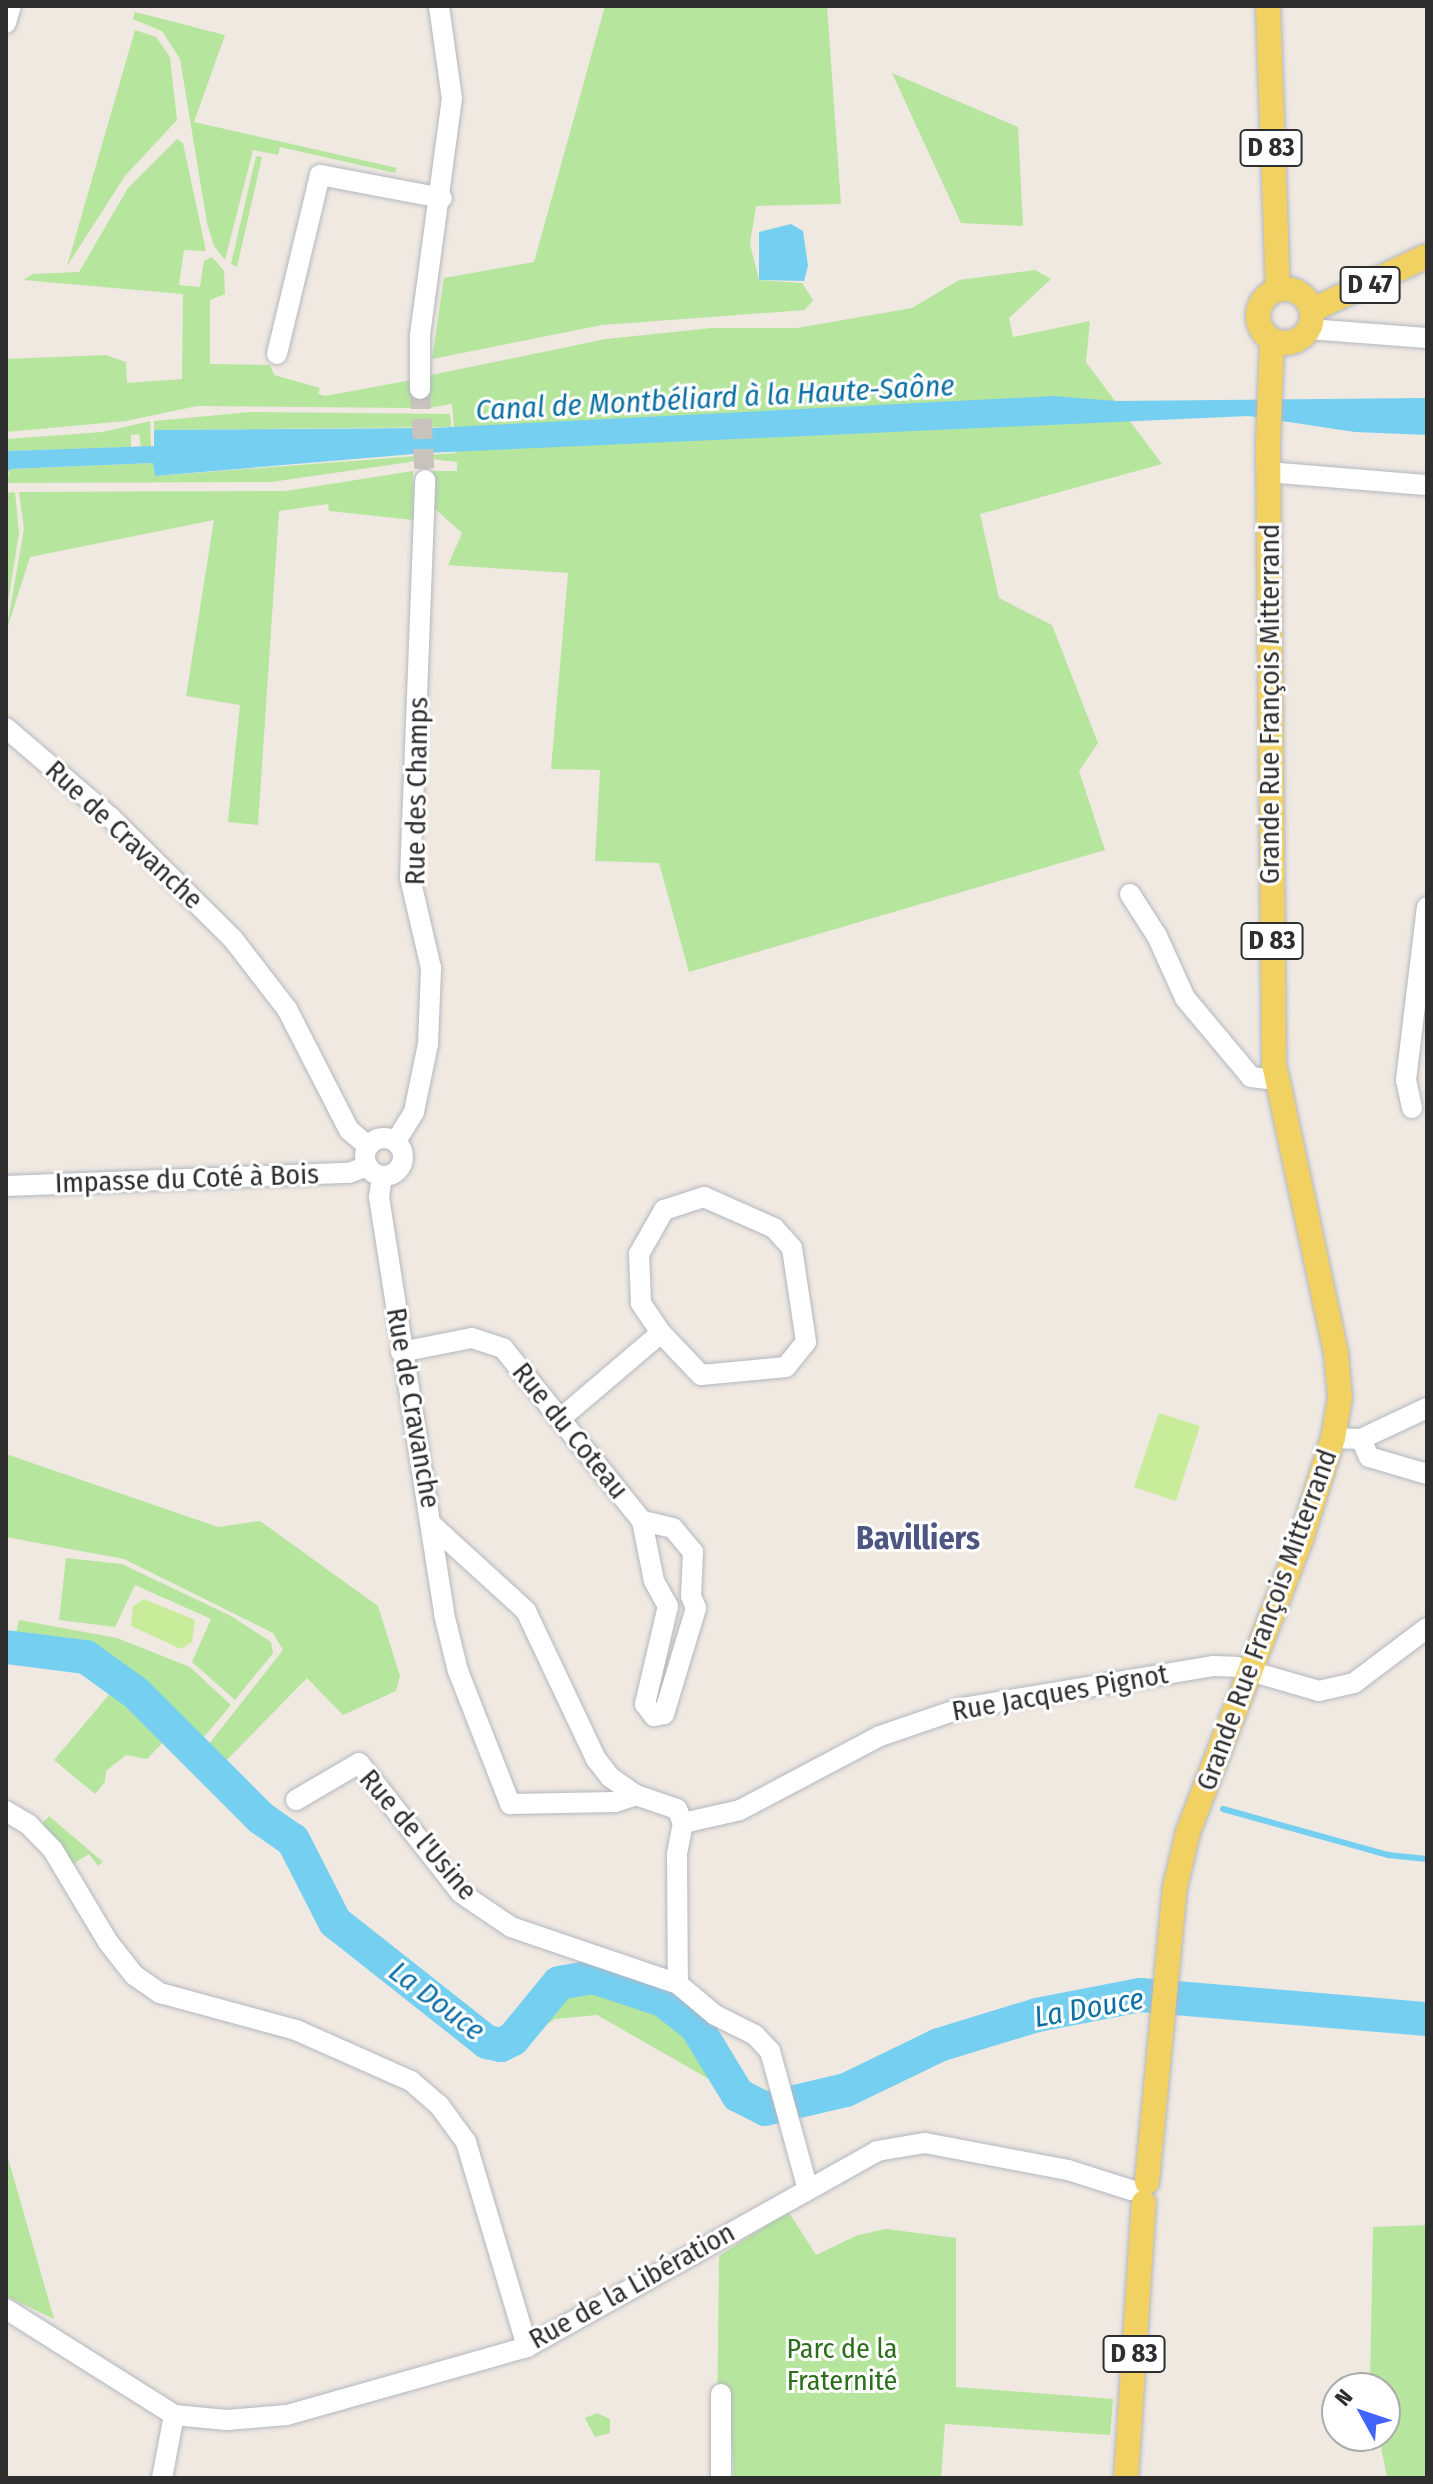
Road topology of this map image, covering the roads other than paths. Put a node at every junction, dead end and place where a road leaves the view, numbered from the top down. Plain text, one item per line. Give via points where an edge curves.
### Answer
1 (11, 6) edge
2 (439, 6) edge
3 (1268, 6) edge
4 (6, 23) edge
5 (442, 198) junction
6 (1427, 256) edge
7 (1278, 290) junction
8 (1311, 320) junction
9 (1427, 338) edge
10 (1272, 341) junction
11 (277, 354) dead end
12 (420, 389) tunnel mouth
13 (1268, 472) junction
14 (425, 480) tunnel mouth
15 (1427, 485) edge
16 (6, 728) edge
17 (1130, 894) dead end
18 (1427, 907) edge
19 (1277, 1080) junction
20 (1412, 1108) dead end
21 (396, 1141) junction
22 (372, 1163) junction
23 (6, 1186) edge
24 (661, 1333) junction
25 (401, 1352) junction
26 (1427, 1408) edge
27 (561, 1418) junction
28 (1333, 1438) junction
29 (1361, 1439) junction
30 (1427, 1474) edge
31 (642, 1521) junction
32 (433, 1526) junction
33 (1427, 1628) edge
34 (1253, 1672) junction
35 (636, 1795) junction
36 (296, 1800) dead end
37 (6, 1811) edge
38 (683, 1823) junction
39 (678, 1984) junction
40 (807, 2186) junction
41 (1141, 2192) junction
42 (6, 2309) edge
43 (527, 2347) junction
44 (721, 2394) dead end
45 (174, 2415) junction
46 (162, 2478) edge
47 (721, 2478) edge
48 (1126, 2478) edge

1 - 4 street
2 - 5 street via 452,99
3 - 7 main road, D 83
5 - 11 street via 320,175
5 - 12 street via 420,335
6 - 8 main road, D 47
7 - 8 main road via 1296,291
7 - 10 main road via 1263,300 1257,318
8 - 9 street
8 - 10 main road via 1297,341
10 - 13 main road, Grande Rue François Mitterrand / D 83
13 - 15 street
13 - 19 main road, Grande Rue François Mitterrand / D 83
14 - 21 street, Rue des Champs via 410,878 431,968 428,1044 414,1112
16 - 22 street, Rue de Cravanche via 110,817 233,939 287,1009 349,1130
17 - 19 street via 1157,936 1185,998 1251,1077
18 - 20 street via 1406,1080
19 - 28 main road, Grande Rue François Mitterrand / D 83 via 1336,1353 1340,1398
21 - 22 street, Impasse du Coté à Bois via 384,1137
21 - 22 street, Rue des Champs via 402,1164
22 - 23 street, Impasse du Coté à Bois via 349,1173
22 - 25 street, Rue de Cravanche
24 - 24 street via 701,1375 786,1367 806,1342 792,1248 774,1228 704,1197 664,1210 639,1254 641,1303
24 - 27 street
25 - 27 street, Rue du Coteau via 472,1338 503,1348
25 - 32 street, Rue de Cravanche
26 - 29 street
27 - 31 street, Rue du Coteau
28 - 29 street
28 - 34 main road, Grande Rue François Mitterrand / D 83
29 - 30 street via 1369,1457
31 - 31 street, Rue du Coteau via 673,1528 693,1552 691,1596 696,1608 664,1714 654,1716 645,1704 668,1606 654,1581
32 - 35 street, Rue de Cravanche via 526,1611 596,1759 610,1777
32 - 35 street via 444,1614 458,1671 510,1804 615,1802
33 - 34 street, Rue Jacques Pignot via 1354,1683 1319,1691
34 - 38 street, Rue Jacques Pignot via 1213,1666 962,1708 880,1736 740,1810
34 - 41 main road, Grande Rue François Mitterrand / D 83 via 1188,1832
35 - 38 street, Rue de Cravanche via 677,1809
36 - 39 street, Rue de l'Usine via 359,1763 461,1893 511,1927
37 - 43 street via 53,1850 108,1942 134,1975 160,1993 296,2030 411,2081 439,2105 466,2142
38 - 39 street via 677,1854
39 - 40 street via 715,2015 755,2035 770,2051
40 - 41 street, Rue de la Libération via 877,2151 925,2143 1068,2170
40 - 43 street, Rue de la Libération via 668,2272
41 - 48 main road, Grande Rue François Mitterrand / D 83
42 - 45 street, Rue de la Libération
43 - 45 street, Rue de la Libération via 287,2415 227,2420
44 - 47 street
45 - 46 street

